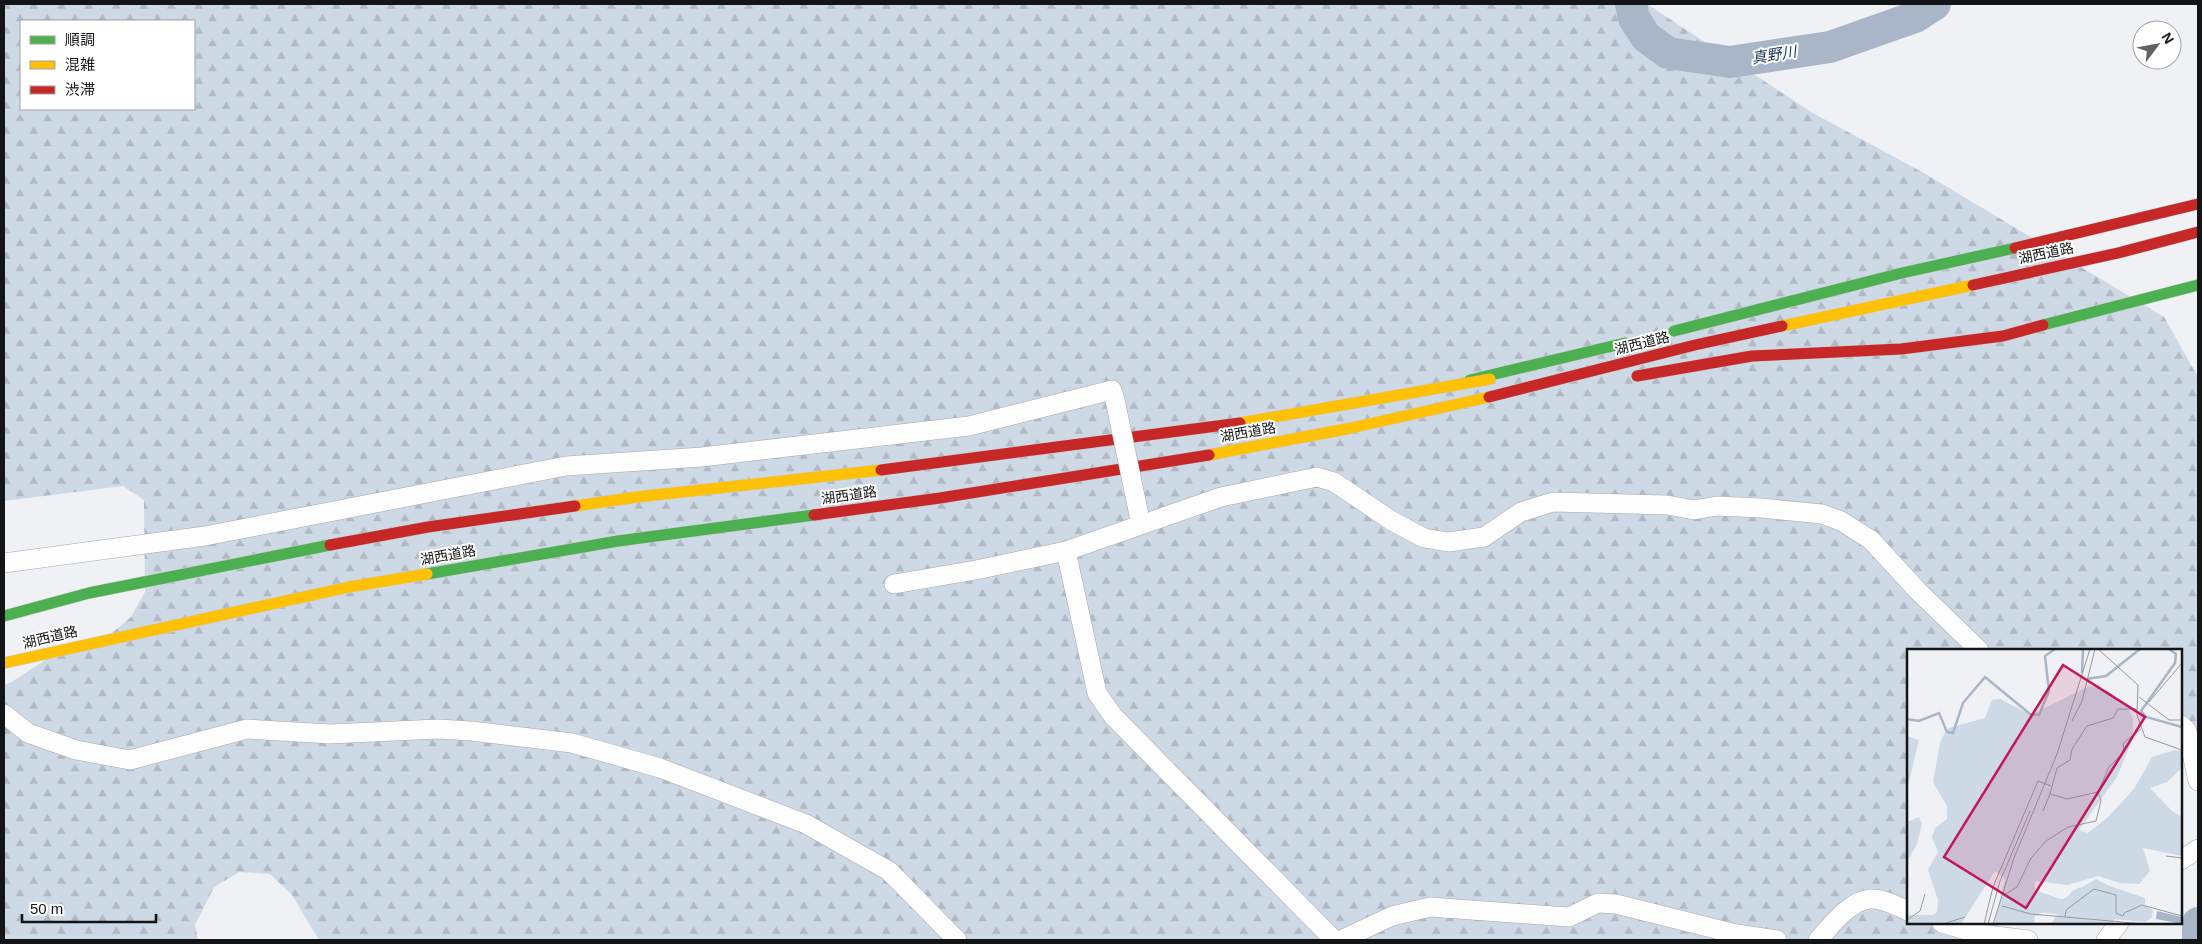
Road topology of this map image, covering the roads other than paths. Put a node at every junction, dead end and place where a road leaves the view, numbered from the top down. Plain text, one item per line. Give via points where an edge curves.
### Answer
1 (2198, 204) edge
2 (2198, 232) edge
3 (2198, 285) edge
4 (1660, 335) dead end
5 (1641, 339) dead end
6 (1695, 345) junction
7 (1629, 378) dead end
8 (1581, 386) dead end
9 (1432, 389) junction
10 (1437, 410) junction
11 (1140, 520) junction
12 (1066, 551) junction
13 (4, 563) edge
14 (894, 584) dead end
15 (4, 616) edge
16 (1978, 649) edge
17 (4, 663) edge
18 (4, 714) edge
19 (2182, 726) edge
20 (2198, 781) edge
21 (2198, 849) edge
22 (2182, 859) edge
23 (1907, 911) edge
24 (1945, 924) edge
25 (2118, 924) edge
26 (958, 940) edge
27 (1334, 940) edge
28 (1341, 940) edge
29 (1777, 940) edge
30 (1818, 940) edge
31 (2028, 940) edge
32 (2106, 940) edge

1 - 4 highway via 1902,273
2 - 6 highway, 湖西道路
3 - 7 highway via 2003,336 1901,349 1752,356
5 - 9 highway
6 - 9 highway, 湖西道路
6 - 10 highway, 湖西道路
8 - 10 highway
9 - 15 highway, 湖西道路 via 1220,426 880,470 636,497 428,527 108,589
10 - 17 highway, 湖西道路 via 1205,455 940,498 618,541 349,587
11 - 12 street
11 - 13 street, bridge via 1112,390 969,426 702,457 566,466 205,536
11 - 16 street via 1221,497 1317,477 1334,482 1424,538 1448,542 1484,537 1521,512 1554,502 1667,505 1694,510 1716,506 1822,514 1841,521 1871,540
12 - 14 street
12 - 27 street via 1097,693 1113,716
18 - 26 street via 28,733 76,750 130,760 247,729 330,734 471,730 572,743 660,768 806,824 889,871
19 - 20 street via 2187,731
21 - 22 street
23 - 30 street via 1870,899 1852,906
24 - 31 street via 1980,934
25 - 32 street
28 - 29 street via 1392,916 1430,907 1569,917 1598,903 1616,904 1736,934

